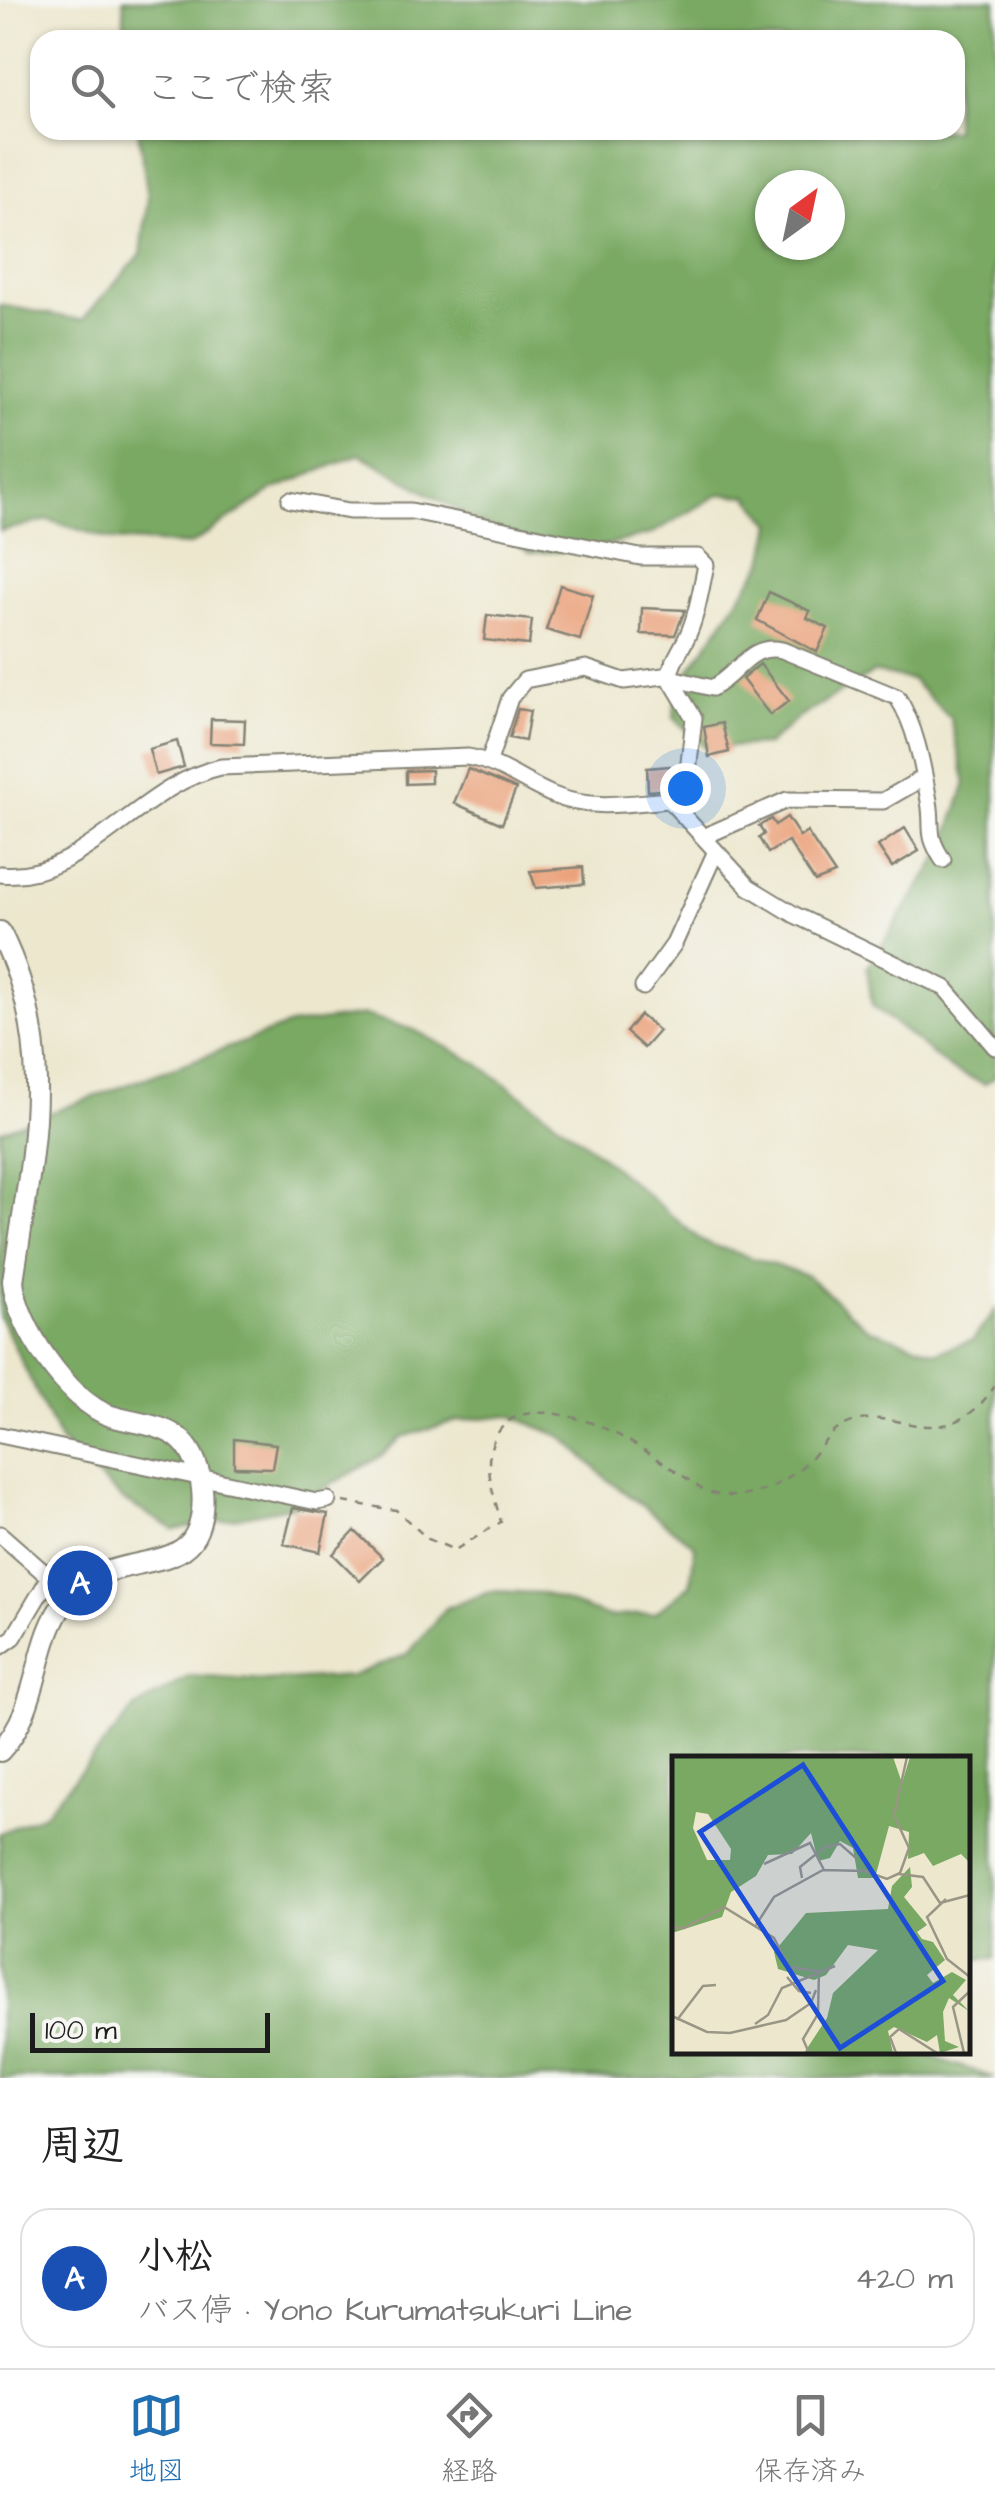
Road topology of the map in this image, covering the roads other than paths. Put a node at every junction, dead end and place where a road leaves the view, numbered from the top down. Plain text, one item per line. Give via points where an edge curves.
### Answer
1 (290, 500) dead end
2 (668, 677) junction
3 (489, 761) junction
4 (924, 778) junction
5 (676, 805) junction
6 (704, 837) junction
7 (716, 851) junction
8 (942, 860) dead end
9 (0, 874) edge
10 (0, 932) edge
11 (643, 987) dead end
12 (995, 1046) edge
13 (0, 1435) edge
14 (200, 1480) junction
15 (328, 1500) road end
16 (0, 1534) edge
17 (48, 1576) junction
18 (93, 1576) junction
19 (0, 1646) edge
20 (0, 1751) edge

1 - 2 street via 349,510 411,510 640,558 698,556 706,565 702,584
2 - 3 street via 624,681 572,668 526,680 510,698
2 - 4 street via 712,688 766,647 884,690 908,712
2 - 5 street via 694,718 686,789
3 - 5 street via 576,802
3 - 9 street via 468,756 209,770 174,782 67,861 23,877
4 - 6 street via 883,801 787,800
4 - 8 street via 928,837
5 - 6 street
6 - 7 street
7 - 11 street via 674,944
7 - 12 street via 750,887 795,916 945,988
10 - 14 main road via 36,1047 40,1095 14,1307 82,1399 107,1415 181,1439 198,1462
13 - 14 street
14 - 15 street
14 - 18 main road via 201,1517 192,1540 174,1554
16 - 17 street
17 - 18 street via 65,1564
17 - 19 street via 14,1637
18 - 20 main road via 62,1606 30,1706

